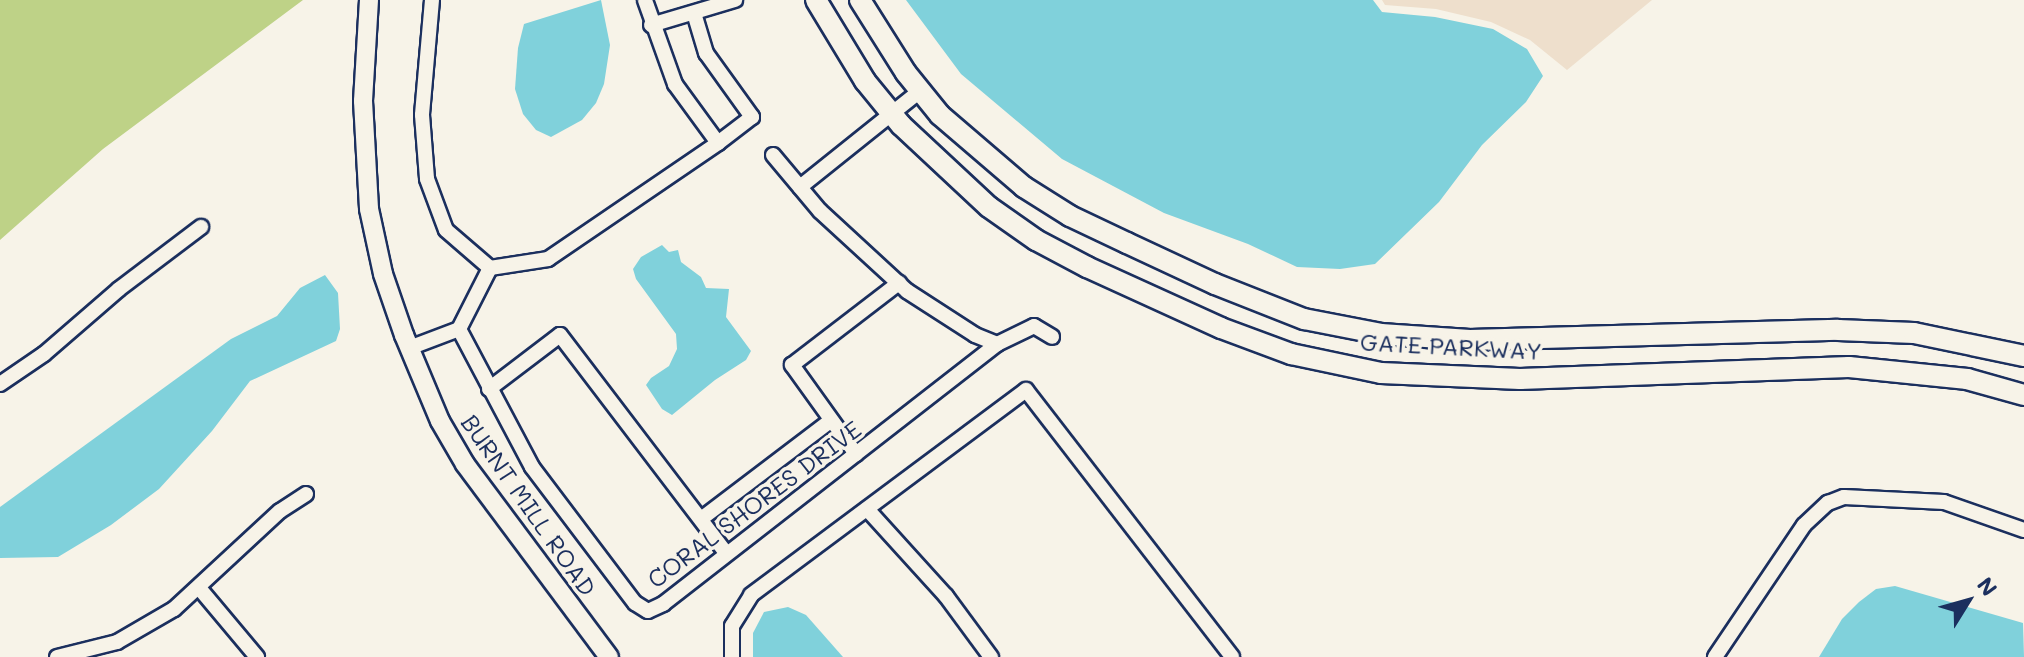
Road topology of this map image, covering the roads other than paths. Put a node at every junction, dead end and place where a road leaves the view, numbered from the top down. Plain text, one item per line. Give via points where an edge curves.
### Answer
1 (369, 0) edge
2 (432, 0) edge
3 (645, 0) edge
4 (735, 0) edge
5 (816, 0) edge
6 (860, 0) edge
7 (694, 13) junction
8 (651, 25) junction
9 (920, 91) junction
10 (891, 113) junction
11 (718, 143) junction
12 (773, 155) dead end
13 (800, 187) junction
14 (201, 227) dead end
15 (490, 268) junction
16 (899, 283) junction
17 (459, 329) junction
18 (1052, 337) dead end
19 (997, 344) junction
20 (409, 348) junction
21 (2024, 356) edge
22 (0, 384) edge
23 (489, 389) junction
24 (2024, 395) edge
25 (830, 421) junction
26 (856, 454) junction
27 (306, 494) dead end
28 (867, 509) junction
29 (701, 519) junction
30 (2024, 530) edge
31 (727, 554) junction
32 (200, 589) junction
33 (57, 657) edge
34 (257, 657) edge
35 (609, 657) edge
36 (732, 657) edge
37 (991, 657) edge
38 (1232, 657) edge
39 (1715, 657) edge

1 - 20 street, BURNT MILL ROAD via 363,101 369,209 383,274
2 - 15 street via 422,115 427,179 446,230
3 - 8 street
4 - 7 street
5 - 10 main road, GATE PARKWAY
6 - 9 main road, GATE PARKWAY
7 - 8 street
7 - 11 street via 706,53 752,117
8 - 11 street via 675,84
9 - 10 street
9 - 21 main road, GATE PARKWAY via 940,115 1024,187 1070,216 1215,284 1304,319 1349,330 1470,340 1853,330 1914,333
10 - 13 street
10 - 24 main road, GATE PARKWAY via 942,167 1036,240 1135,289 1291,354 1381,373 1520,379 1849,367 1967,379
11 - 15 street via 548,259
12 - 13 street
13 - 16 street
14 - 22 street
15 - 17 street
16 - 19 street
16 - 25 street via 792,365
17 - 20 street
17 - 23 street, CORAL SHORES DRIVE
18 - 19 street, CORAL SHORES DRIVE via 1034,326
19 - 26 street, CORAL SHORES DRIVE
20 - 35 street, BURNT MILL ROAD via 465,464
23 - 29 street via 560,335
23 - 31 street, CORAL SHORES DRIVE via 532,467 635,603 648,611 663,604
25 - 26 street
25 - 29 street
26 - 31 street, CORAL SHORES DRIVE
27 - 32 street via 280,511
28 - 36 street via 751,595 732,626
28 - 37 street via 946,596
28 - 38 street via 1026,390
29 - 31 street
30 - 39 street via 1944,502 1844,497 1817,511
32 - 33 street via 117,642
32 - 34 street

